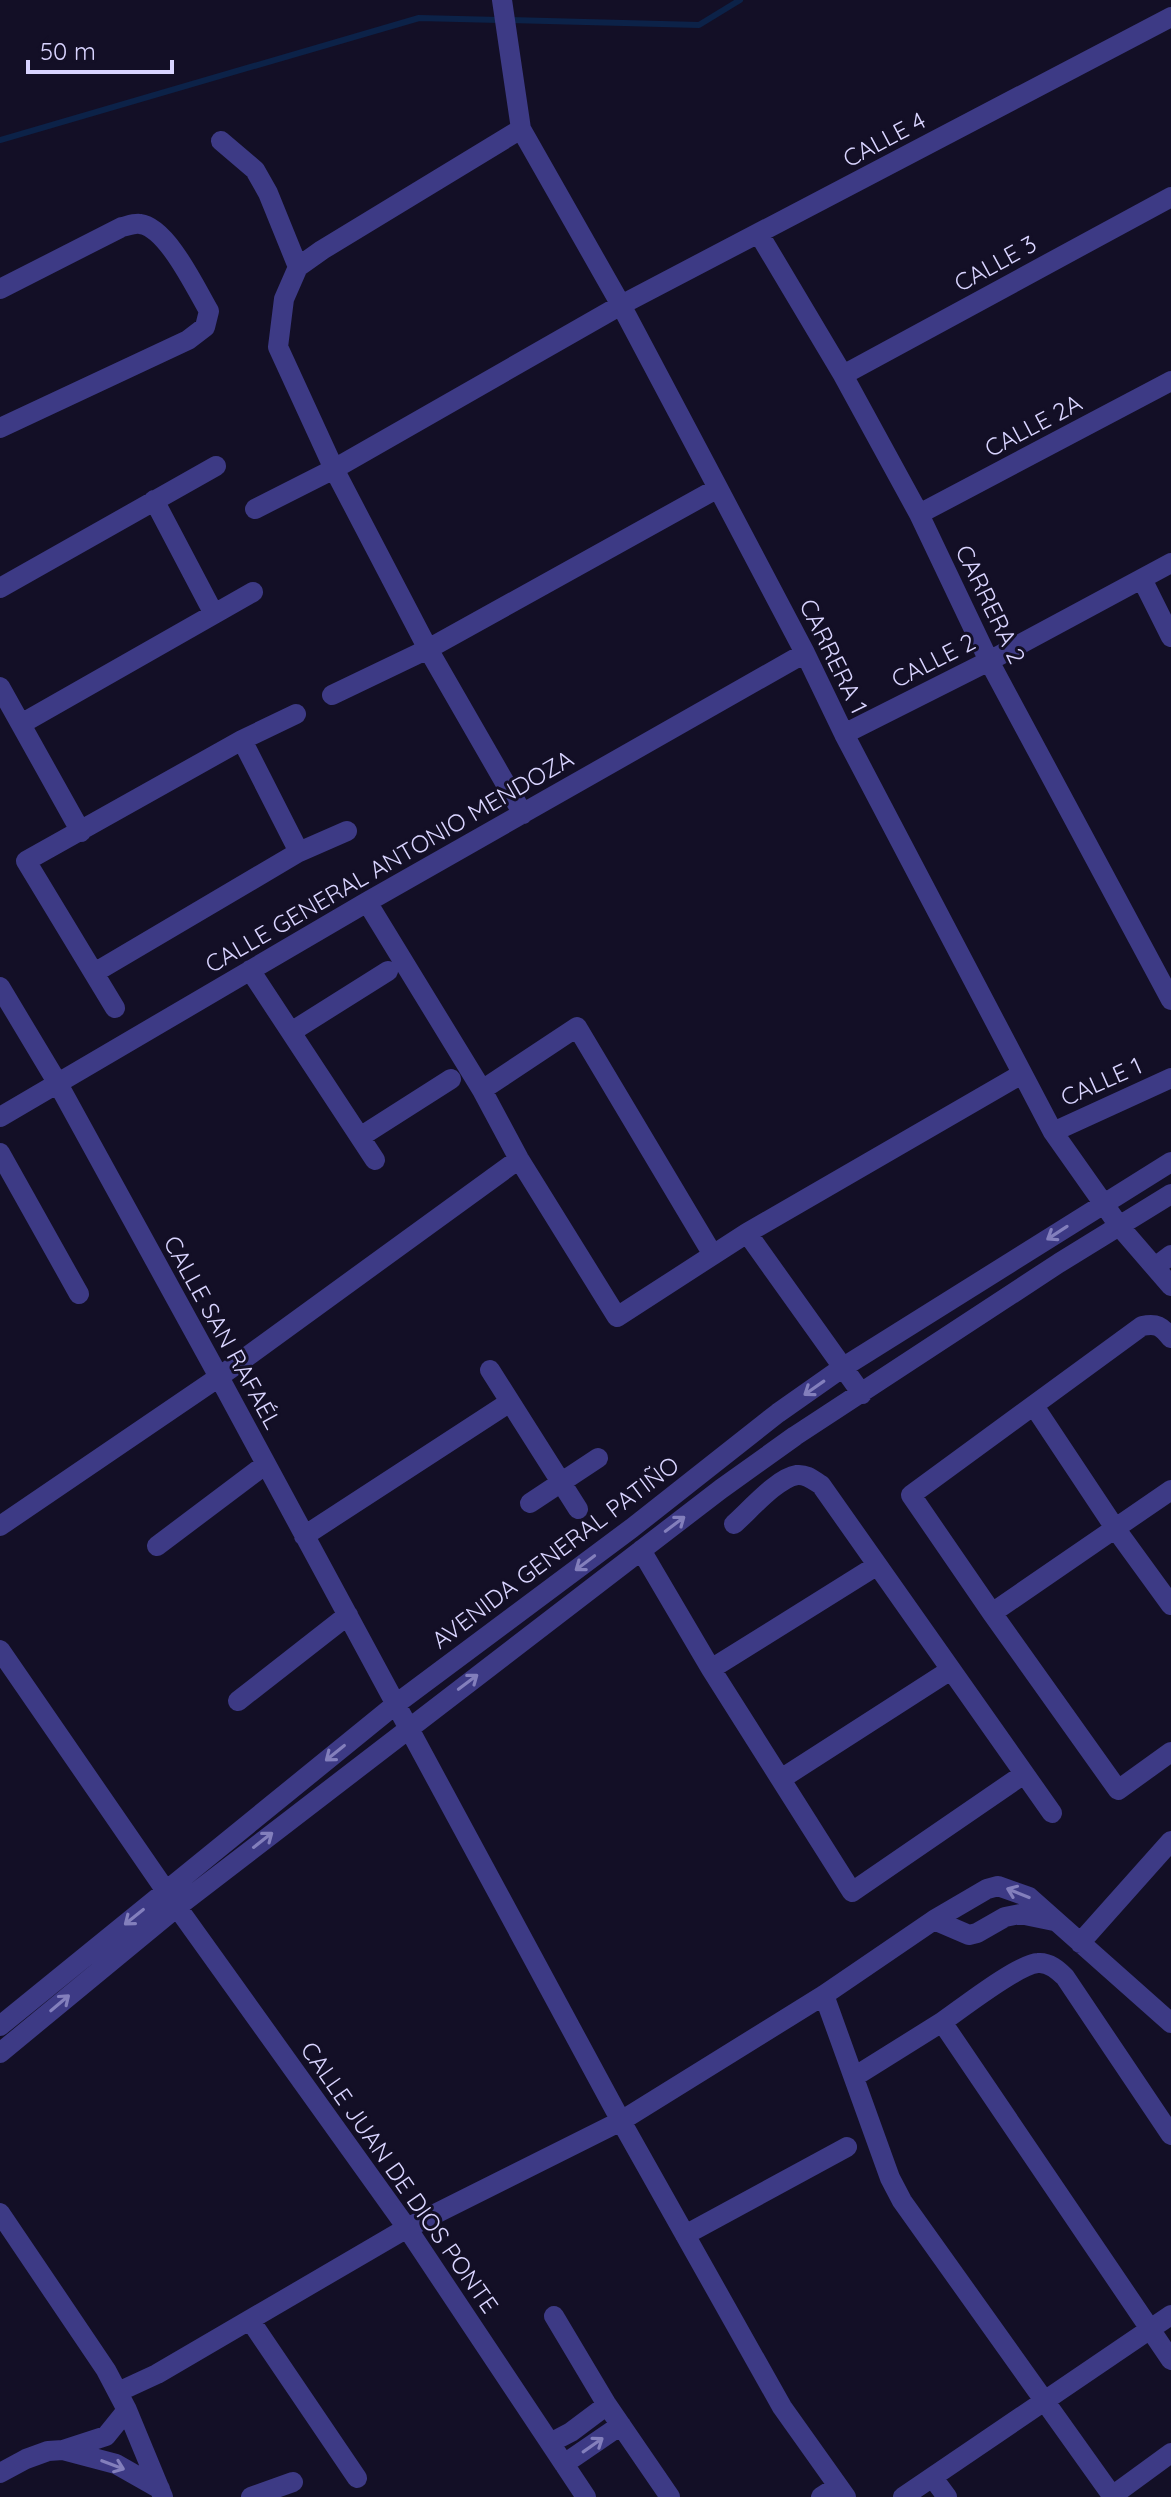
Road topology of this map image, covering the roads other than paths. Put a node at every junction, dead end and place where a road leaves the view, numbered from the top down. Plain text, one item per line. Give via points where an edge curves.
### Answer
1 (502, 0) edge
2 (1171, 17) edge
3 (521, 129) junction
4 (221, 141) dead end
5 (1171, 197) edge
6 (759, 234) junction
7 (298, 267) junction
8 (0, 289) edge
9 (621, 305) junction
10 (843, 375) junction
11 (1171, 381) edge
12 (0, 428) edge
13 (216, 466) dead end
14 (334, 469) junction
15 (718, 488) junction
16 (154, 500) junction
17 (255, 509) dead end
18 (919, 514) junction
19 (1171, 563) edge
20 (1142, 579) junction
21 (0, 588) edge
22 (253, 592) dead end
23 (214, 614) junction
24 (1171, 637) edge
25 (428, 649) junction
26 (805, 653) junction
27 (989, 661) junction
28 (0, 687) edge
29 (332, 695) dead end
30 (296, 714) dead end
31 (21, 724) junction
32 (844, 734) junction
33 (242, 740) junction
34 (523, 814) junction
35 (347, 831) dead end
36 (81, 832) junction
37 (299, 852) junction
38 (367, 902) junction
39 (250, 970) junction
40 (388, 971) dead end
41 (94, 973) junction
42 (0, 987) edge
43 (1171, 1000) edge
44 (115, 1008) dead end
45 (291, 1032) junction
46 (1022, 1074) junction
47 (1171, 1078) edge
48 (451, 1079) dead end
49 (57, 1082) junction
50 (482, 1090) junction
51 (0, 1117) edge
52 (1053, 1132) junction
53 (360, 1137) junction
54 (0, 1153) edge
55 (519, 1159) junction
56 (375, 1160) dead end
57 (1171, 1162) edge
58 (1171, 1194) edge
59 (1104, 1203) junction
60 (1120, 1227) junction
61 (747, 1233) junction
62 (713, 1255) junction
63 (1163, 1261) edge
64 (1171, 1286) edge
65 (79, 1294) dead end
66 (1171, 1338) edge
67 (842, 1368) junction
68 (490, 1370) dead end
69 (219, 1377) junction
70 (862, 1394) junction
71 (510, 1402) junction
72 (1034, 1406) junction
73 (598, 1458) dead end
74 (266, 1464) junction
75 (562, 1483) junction
76 (1171, 1490) edge
77 (530, 1503) dead end
78 (578, 1509) dead end
79 (734, 1524) dead end
80 (0, 1526) edge
81 (1115, 1528) junction
82 (304, 1536) junction
83 (157, 1546) dead end
84 (641, 1550) junction
85 (876, 1566) junction
86 (1171, 1605) edge
87 (992, 1613) junction
88 (348, 1615) junction
89 (0, 1650) edge
90 (711, 1669) junction
91 (949, 1671) junction
92 (238, 1701) dead end
93 (396, 1704) junction
94 (409, 1727) junction
95 (1167, 1763) edge
96 (1024, 1774) junction
97 (781, 1779) junction
98 (1052, 1813) dead end
99 (1171, 1841) edge
100 (172, 1899) junction
101 (934, 1920) junction
102 (1056, 1921) junction
103 (1080, 1943) junction
104 (824, 1995) junction
105 (1170, 2019) edge
106 (942, 2022) junction
107 (0, 2026) edge
108 (0, 2053) edge
109 (854, 2077) junction
110 (621, 2121) junction
111 (1171, 2135) edge
112 (847, 2147) dead end
113 (0, 2213) edge
114 (407, 2228) junction
115 (685, 2235) junction
116 (1171, 2315) edge
117 (554, 2316) dead end
118 (250, 2320) junction
119 (1151, 2330) junction
120 (1171, 2360) edge
121 (122, 2401) junction
122 (1046, 2401) junction
123 (607, 2405) junction
124 (621, 2425) junction
125 (550, 2443) junction
126 (63, 2450) junction
127 (1171, 2453) edge
128 (564, 2464) junction
129 (0, 2473) edge
130 (357, 2478) dead end
131 (933, 2478) junction
132 (293, 2482) dead end
133 (162, 2493) edge
134 (835, 2493) edge
135 (1113, 2496) edge
136 (251, 2497) edge
137 (586, 2497) edge
138 (670, 2497) edge
139 (903, 2497) edge
140 (947, 2497) edge

1 - 3 street
2 - 6 street, CALLE 4
3 - 7 street
3 - 9 street, CARRERA 1
4 - 7 street via 255,170
5 - 10 street, CALLE 3
6 - 9 street, CALLE 4
6 - 10 street, CARRERA 2
7 - 14 street via 284,299 278,347
8 - 12 street via 122,227 140,224 156,230 171,248 209,311 205,327 188,340
9 - 14 street, CALLE 4
9 - 15 street, CARRERA 1
10 - 18 street, CARRERA 2
11 - 18 street, CALLE 2A
13 - 16 street
14 - 17 street, CALLE 4
14 - 25 street
15 - 25 street
15 - 26 street, CARRERA 1
16 - 21 street
16 - 23 street
18 - 27 street, CARRERA 2
19 - 20 street, CALLE 2
20 - 24 street
20 - 27 street, CALLE 2
22 - 23 street
23 - 31 street
25 - 29 street
25 - 34 street
26 - 32 street, CARRERA 1
26 - 34 street, CALLE GENERAL ANTONIO MENDOZA
27 - 32 street, CALLE 2
27 - 43 street, CARRERA 2
28 - 31 street
30 - 33 street
31 - 36 street
32 - 46 street, CARRERA 1
33 - 36 street
33 - 37 street
34 - 38 street, CALLE GENERAL ANTONIO MENDOZA
35 - 37 street
36 - 41 street via 26,861
37 - 41 street
38 - 39 street, CALLE GENERAL ANTONIO MENDOZA
38 - 50 street
39 - 45 street
39 - 49 street, CALLE GENERAL ANTONIO MENDOZA
40 - 45 street
41 - 44 street
42 - 49 street, CALLE SAN RAFAÉL
45 - 53 street
46 - 52 street, CARRERA 1
46 - 61 street
47 - 52 street, CALLE 1
48 - 53 street
49 - 51 street, CALLE GENERAL ANTONIO MENDOZA
49 - 69 street, CALLE SAN RAFAÉL
50 - 55 street
50 - 62 street via 577,1027
52 - 59 street, CARRERA 1
53 - 56 street
54 - 65 street
55 - 62 street via 617,1317
55 - 69 street
57 - 59 street, AVENIDA GENERAL PATIÑO
58 - 60 street, AVENIDA GENERAL PATIÑO
59 - 60 street, CARRERA 1
59 -> 67 street, AVENIDA GENERAL PATIÑO
60 - 63 street, CARRERA 1
60 - 70 street, AVENIDA GENERAL PATIÑO
61 - 62 street
61 - 67 street
63 - 64 street, CARRERA 1
66 - 72 street via 1155,1323 1142,1326
67 - 70 street
67 -> 93 street, AVENIDA GENERAL PATIÑO
68 - 71 street
69 - 74 street, CALLE SAN RAFAÉL
69 - 80 street
84 -> 70 street, AVENIDA GENERAL PATIÑO via 795,1436
71 - 75 street
71 - 82 street
72 - 81 street
72 - 87 street via 911,1495
73 - 75 street
74 - 82 street, CALLE SAN RAFAÉL
74 - 83 street
75 - 77 street
75 - 78 street
76 - 81 street
79 - 85 street via 783,1481 808,1476 821,1485
81 - 86 street
81 - 87 street
82 - 88 street, CALLE SAN RAFAÉL
84 - 90 street
94 -> 84 street, AVENIDA GENERAL PATIÑO
85 - 90 street
85 - 91 street
87 - 95 street via 1118,1790
88 - 92 street
88 - 93 street, CALLE SAN RAFAÉL
89 - 100 street, CALLE JUAN DE DIOS PONTE
90 - 97 street
91 - 96 street
91 - 97 street
93 - 94 street, CALLE SAN RAFAÉL
93 -> 100 street, AVENIDA GENERAL PATIÑO
100 -> 94 street, AVENIDA GENERAL PATIÑO
94 - 110 street, CALLE SAN RAFAÉL
96 - 97 street via 852,1892
96 - 98 street
99 - 103 street
100 -> 107 street, AVENIDA GENERAL PATIÑO
108 -> 100 street, AVENIDA GENERAL PATIÑO
100 - 114 street, CALLE JUAN DE DIOS PONTE
101 - 102 street via 969,1935 1020,1914
102 -> 101 street via 1029,1897 998,1886
101 - 104 street
102 - 103 street
103 - 105 street
104 - 109 street
104 - 110 street
106 - 109 street
106 - 111 street via 1022,1968 1053,1966
106 - 119 street
109 - 122 street via 902,2201
110 - 114 street
110 - 115 street, CALLE SAN RAFAÉL
112 - 115 street
113 - 121 street
114 - 118 street
114 - 125 street, CALLE JUAN DE DIOS PONTE
115 - 134 street, CALLE SAN RAFAÉL
116 - 119 street
117 - 123 street
118 - 121 street via 157,2374
118 - 130 street
119 - 120 street
119 - 122 street
121 - 126 street via 106,2436
121 - 133 street
122 - 131 street
122 - 135 street
123 - 124 street
123 - 125 street
128 -> 124 street
124 - 138 street
125 - 128 street, CALLE JUAN DE DIOS PONTE
126 - 129 street via 26,2459
126 -> 133 street via 116,2464
127 - 135 street
128 - 137 street, CALLE JUAN DE DIOS PONTE
131 - 139 street
131 - 140 street
132 - 136 street

